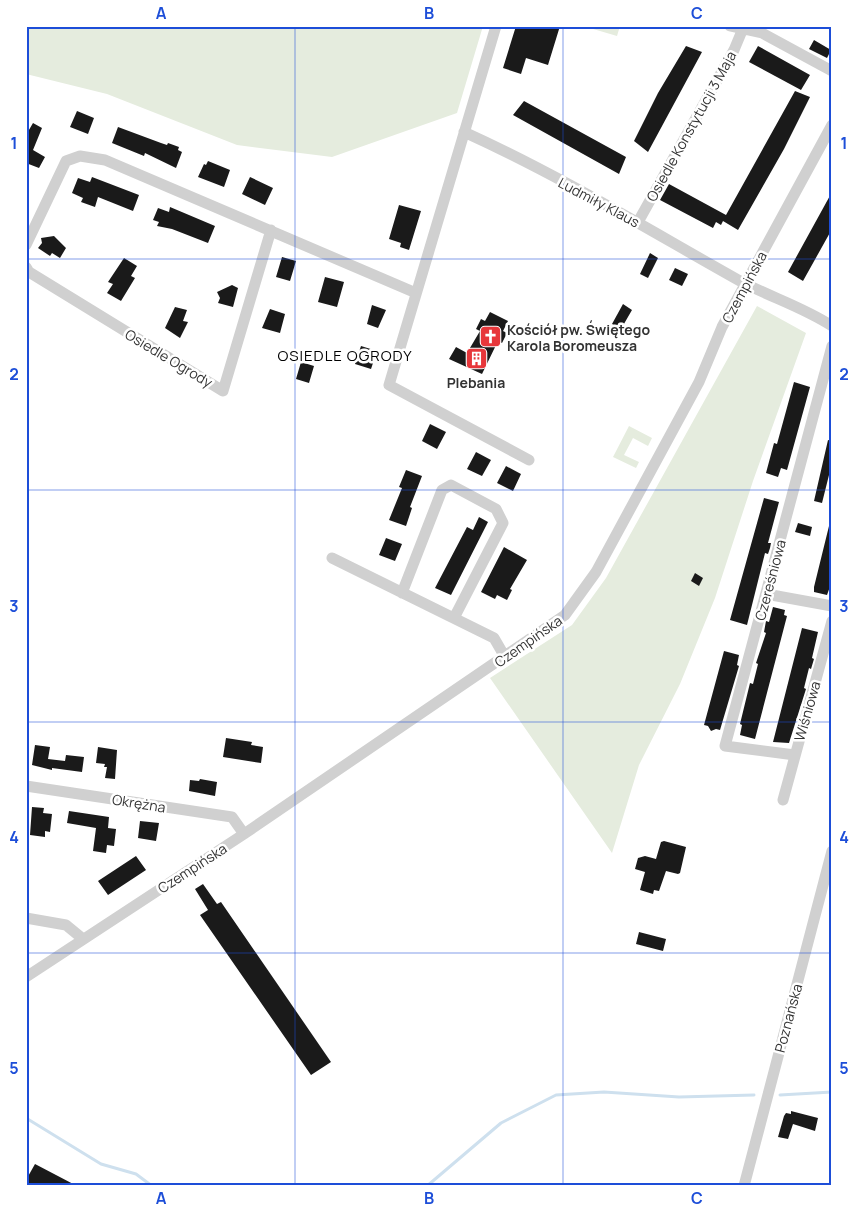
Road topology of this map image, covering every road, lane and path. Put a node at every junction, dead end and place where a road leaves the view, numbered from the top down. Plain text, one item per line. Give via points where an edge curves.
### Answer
1 (496, 26) edge
2 (730, 26) edge
3 (744, 28) edge
4 (832, 71) edge
5 (832, 125) edge
6 (464, 132) junction
7 (638, 222) junction
8 (271, 230) junction
9 (26, 245) edge
10 (26, 267) edge
11 (745, 283) junction
12 (416, 292) junction
13 (832, 326) edge
14 (832, 346) edge
15 (529, 460) dead end
16 (332, 558) dead end
17 (402, 593) junction
18 (766, 594) junction
19 (832, 606) edge
20 (454, 618) junction
21 (832, 621) edge
22 (505, 656) junction
23 (795, 755) junction
24 (26, 786) edge
25 (783, 800) dead end
26 (244, 834) junction
27 (832, 851) edge
28 (26, 918) edge
29 (83, 939) junction
30 (26, 978) edge
31 (744, 1186) edge

1 - 6 street
2 - 3 street
3 - 4 street via 762,33
3 - 7 street, Osiedle Konstytucji 3 Maja
5 - 11 street, Czempińska
6 - 7 street, Ludmiły Klaus
6 - 12 street
7 - 11 street, Ludmiły Klaus
8 - 9 street via 105,160 80,156 66,161
8 - 10 street, Osiedle Ogrody via 223,391 29,272
8 - 12 street
11 - 13 street, Ludmiły Klaus
11 - 22 street, Czempińska via 699,382 596,572 565,615
12 - 15 street via 389,385
14 - 18 street, Czereśniowa
16 - 17 street
17 - 20 street
17 - 20 street via 442,490 451,485 496,509 503,523
18 - 19 street
18 - 23 street, Czereśniowa via 725,746
20 - 22 street via 494,638
21 - 23 street, Wiśniowa
22 - 26 street, Czempińska
23 - 25 street, Wiśniowa
24 - 26 street, Okrężna via 232,817
26 - 29 street, Czempińska
27 - 31 street, Poznańska
28 - 29 street via 66,924
29 - 30 street, Czempińska

